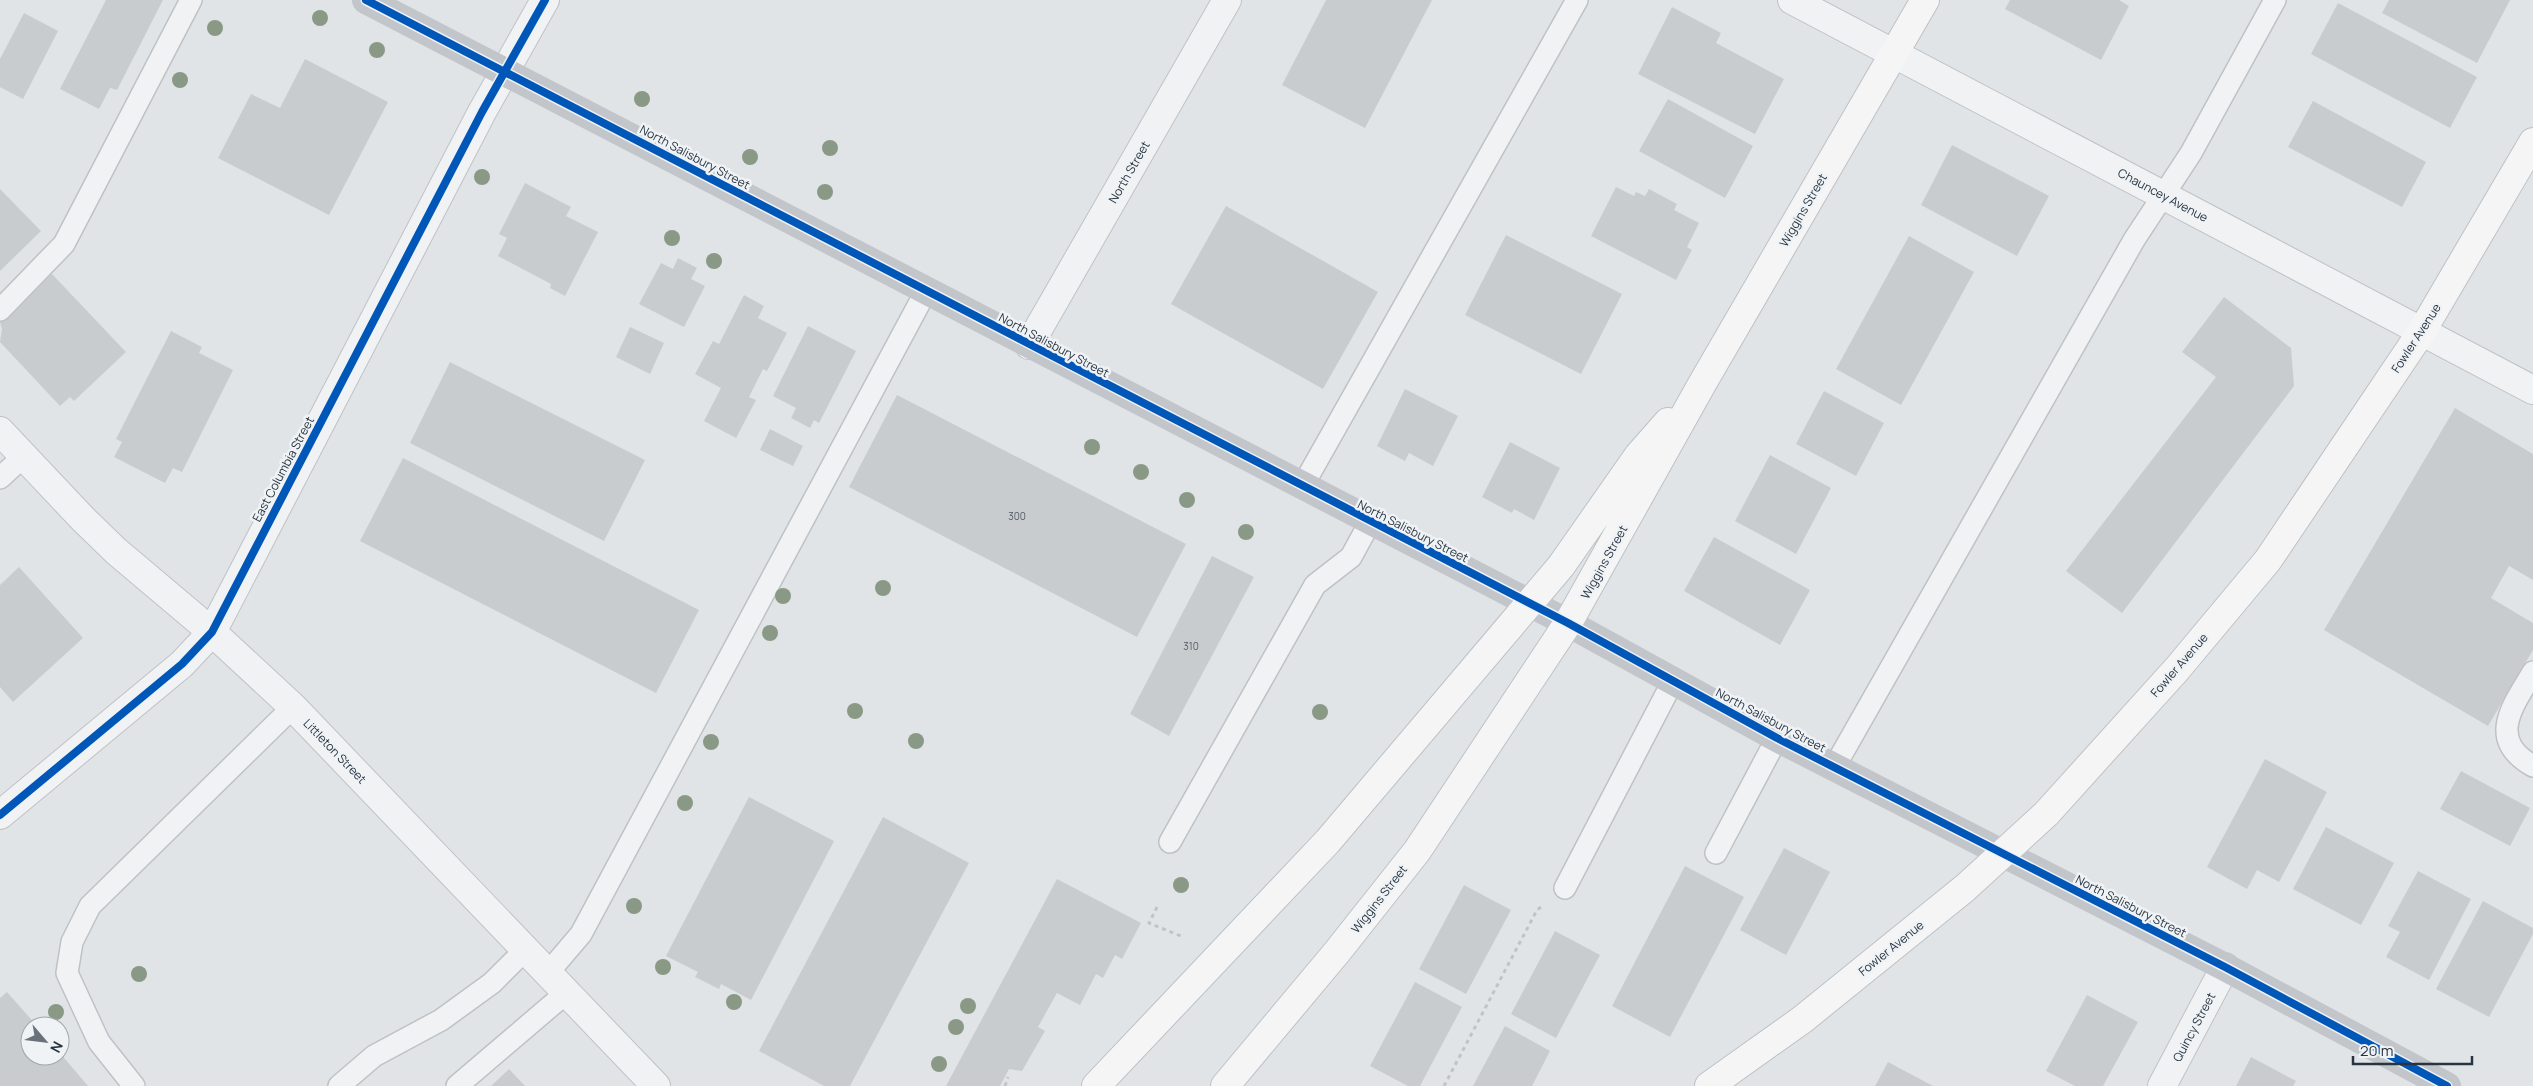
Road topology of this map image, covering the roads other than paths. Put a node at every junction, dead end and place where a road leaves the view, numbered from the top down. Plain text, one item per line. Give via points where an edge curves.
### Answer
1 (191, 0) edge
2 (366, 0) edge
3 (545, 0) edge
4 (1227, 0) edge
5 (1577, 0) edge
6 (1792, 0) edge
7 (1925, 0) edge
8 (2275, 0) edge
9 (1894, 54) junction
10 (506, 70) junction
11 (2533, 142) edge
12 (2164, 196) junction
13 (926, 291) junction
14 (0, 310) edge
15 (2422, 331) junction
16 (1029, 344) junction
17 (1702, 384) junction
18 (2533, 390) edge
19 (0, 431) edge
20 (24, 456) junction
21 (0, 478) edge
22 (1302, 487) junction
23 (1370, 522) junction
24 (1529, 605) junction
25 (1568, 623) junction
26 (212, 632) junction
27 (2533, 672) edge
28 (1673, 680) junction
29 (293, 707) junction
30 (1777, 738) junction
31 (1835, 766) junction
32 (2533, 766) edge
33 (0, 815) edge
34 (1170, 842) dead end
35 (1716, 853) dead end
36 (2002, 854) junction
37 (1565, 888) road end
38 (525, 950) junction
39 (2225, 967) junction
40 (556, 984) junction
41 (134, 1086) edge
42 (339, 1086) edge
43 (456, 1086) edge
44 (656, 1086) edge
45 (1096, 1086) edge
46 (1225, 1086) edge
47 (1709, 1086) edge
48 (2162, 1086) edge
49 (2447, 1086) edge

1 - 14 lane via 64,244
2 - 10 street, North Salisbury Street
3 - 10 street, East Columbia Street
4 - 16 street, North Street
5 - 22 lane
6 - 9 street, Chauncey Avenue
7 - 9 main road, Wiggins Street
8 - 12 lane
9 - 12 street, Chauncey Avenue
9 - 17 main road, Wiggins Street
10 - 13 street, North Salisbury Street
10 - 26 street, East Columbia Street
11 - 15 main road, Fowler Avenue
12 - 15 street, Chauncey Avenue
12 - 31 lane via 2134,240
13 - 16 street, North Salisbury Street
13 - 40 lane
15 - 18 street, Chauncey Avenue
15 - 36 main road, Fowler Avenue via 2268,560 2177,669 2046,814
16 - 22 street, North Salisbury Street
17 - 24 main road via 1638,456 1561,566
17 - 25 main road, Wiggins Street
19 - 20 street, Littleton Street
20 - 21 lane
20 - 26 street, Littleton Street via 116,551
22 - 23 street, North Salisbury Street
23 - 24 street, North Salisbury Street
23 - 34 lane via 1350,557 1315,585
24 - 25 street, North Salisbury Street
24 - 45 main road via 1328,841
25 - 28 street, North Salisbury Street
25 - 46 main road, Wiggins Street via 1417,851
26 - 29 street, Littleton Street
26 - 33 street, East Columbia Street via 182,664
27 - 32 lane via 2511,709 2506,725 2507,738 2515,753
28 - 30 street, North Salisbury Street
28 - 37 lane
29 - 38 street, Littleton Street
29 - 41 lane via 90,906 72,942 67,973 99,1042
30 - 31 street, North Salisbury Street
30 - 35 lane
31 - 36 street, North Salisbury Street
36 - 39 street, North Salisbury Street
36 - 47 main road, Fowler Avenue via 1965,888 1803,1019
38 - 40 street, Littleton Street
38 - 42 lane via 492,983 441,1020 374,1056
39 - 48 street, Quincy Street
39 - 49 street, North Salisbury Street
40 - 43 lane
40 - 44 street, Littleton Street

